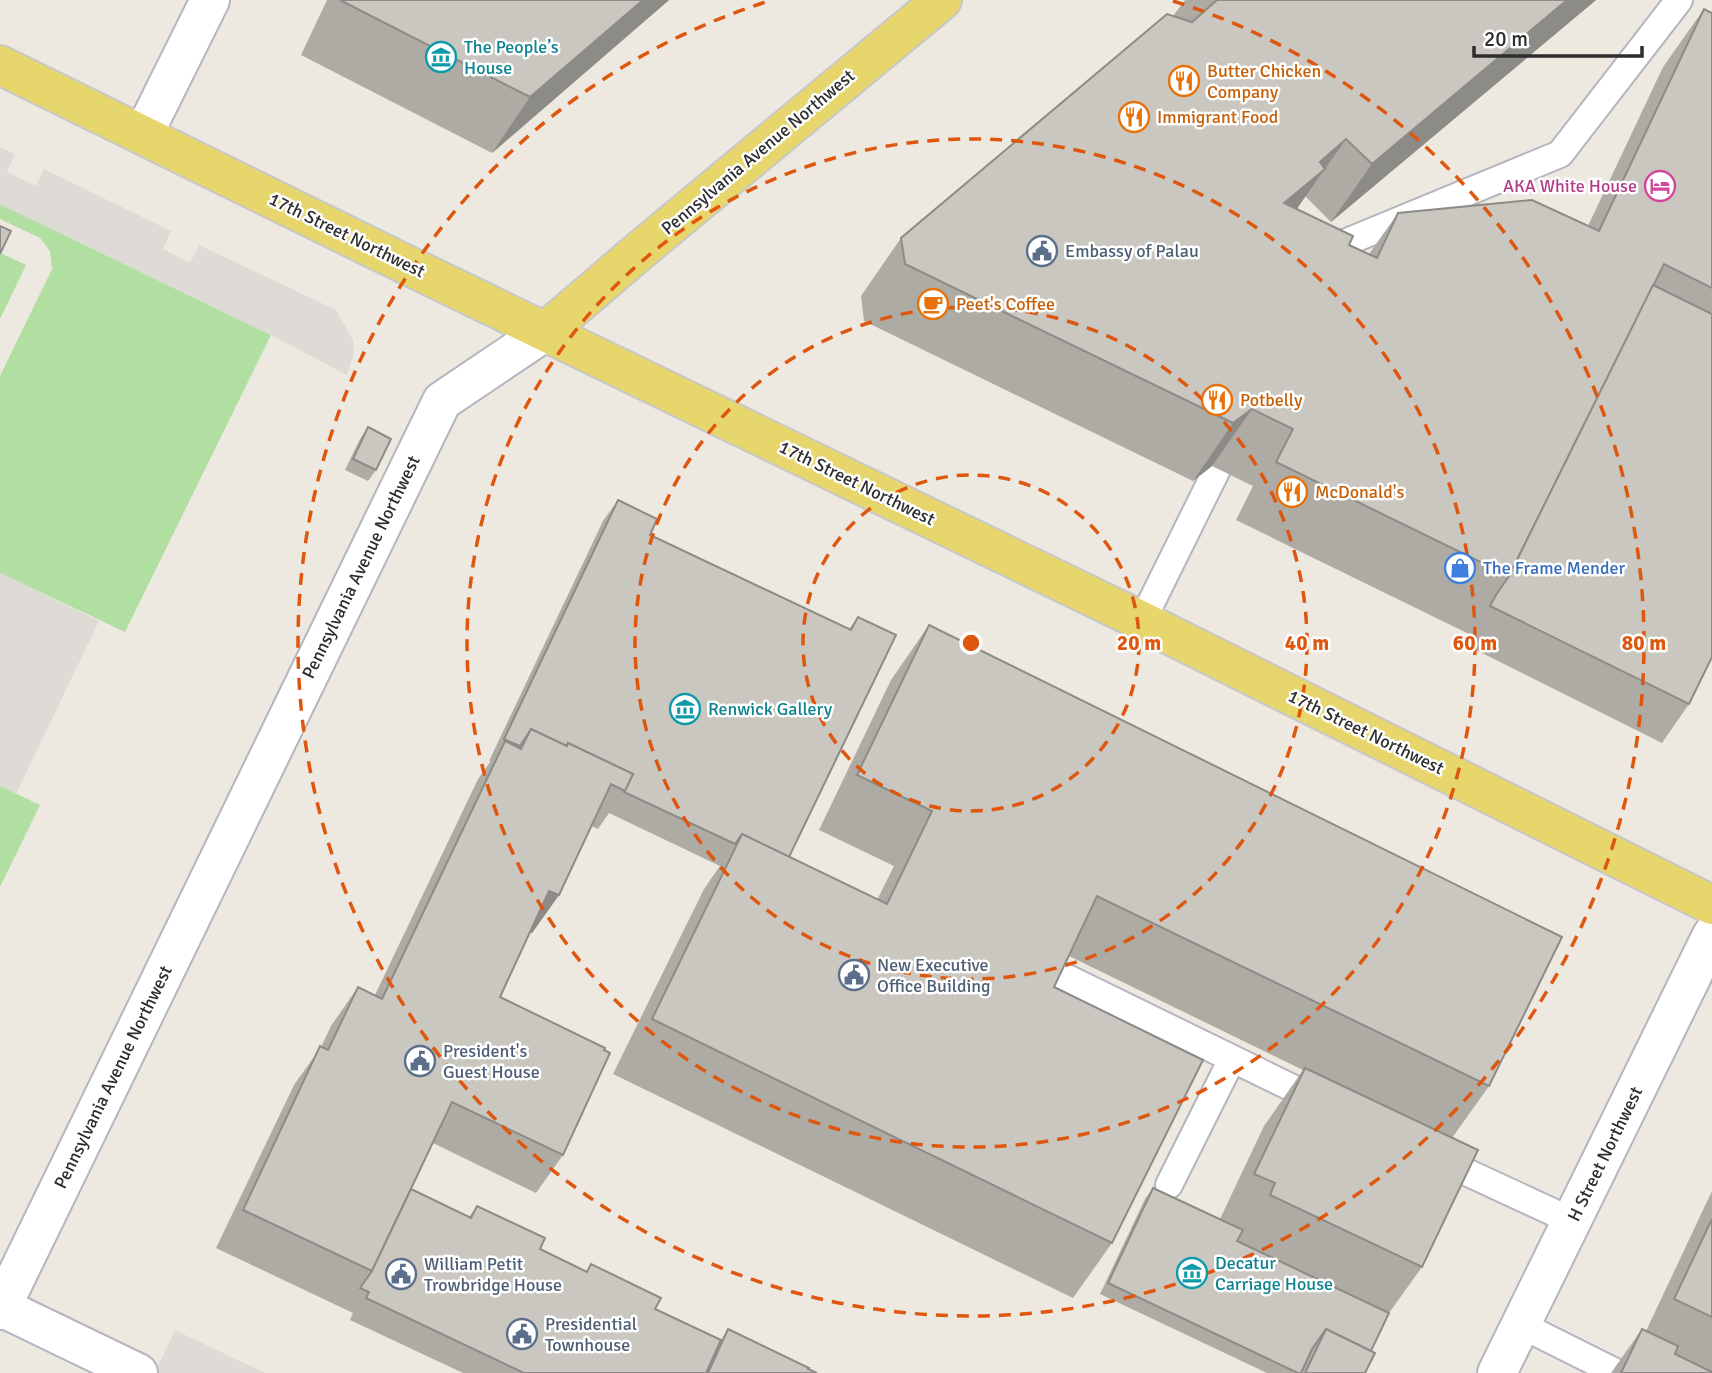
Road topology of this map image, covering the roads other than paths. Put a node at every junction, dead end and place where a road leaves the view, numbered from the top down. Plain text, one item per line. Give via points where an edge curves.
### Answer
1 (210, 0) edge
2 (942, 0) edge
3 (1679, 0) edge
4 (0, 65) edge
5 (143, 135) junction
6 (1313, 276) edge
7 (546, 331) junction
8 (1247, 410) edge
9 (1142, 621) junction
10 (1712, 905) edge
11 (1712, 935) edge
12 (1063, 976) edge
13 (1232, 1059) junction
14 (1343, 1113) edge
15 (1418, 1149) edge
16 (1169, 1185) edge
17 (1572, 1221) junction
18 (4, 1291) edge
19 (1521, 1325) junction
20 (138, 1373) edge
21 (1497, 1373) edge
22 (1617, 1373) edge

1 - 5 street
2 - 7 main road, Pennsylvania Avenue Northwest
3 - 6 lane via 1560,154 1325,251
4 - 5 main road, 17th Street Northwest
5 - 7 main road, 17th Street Northwest
7 - 9 main road, 17th Street Northwest
7 - 18 street, Pennsylvania Avenue Northwest via 442,401
8 - 9 lane
9 - 10 main road, 17th Street Northwest
11 - 17 street, H Street Northwest
12 - 13 lane
13 - 14 lane
13 - 16 lane
15 - 17 lane
17 - 19 street, H Street Northwest
18 - 20 street
19 - 21 street, H Street Northwest
19 - 22 lane

